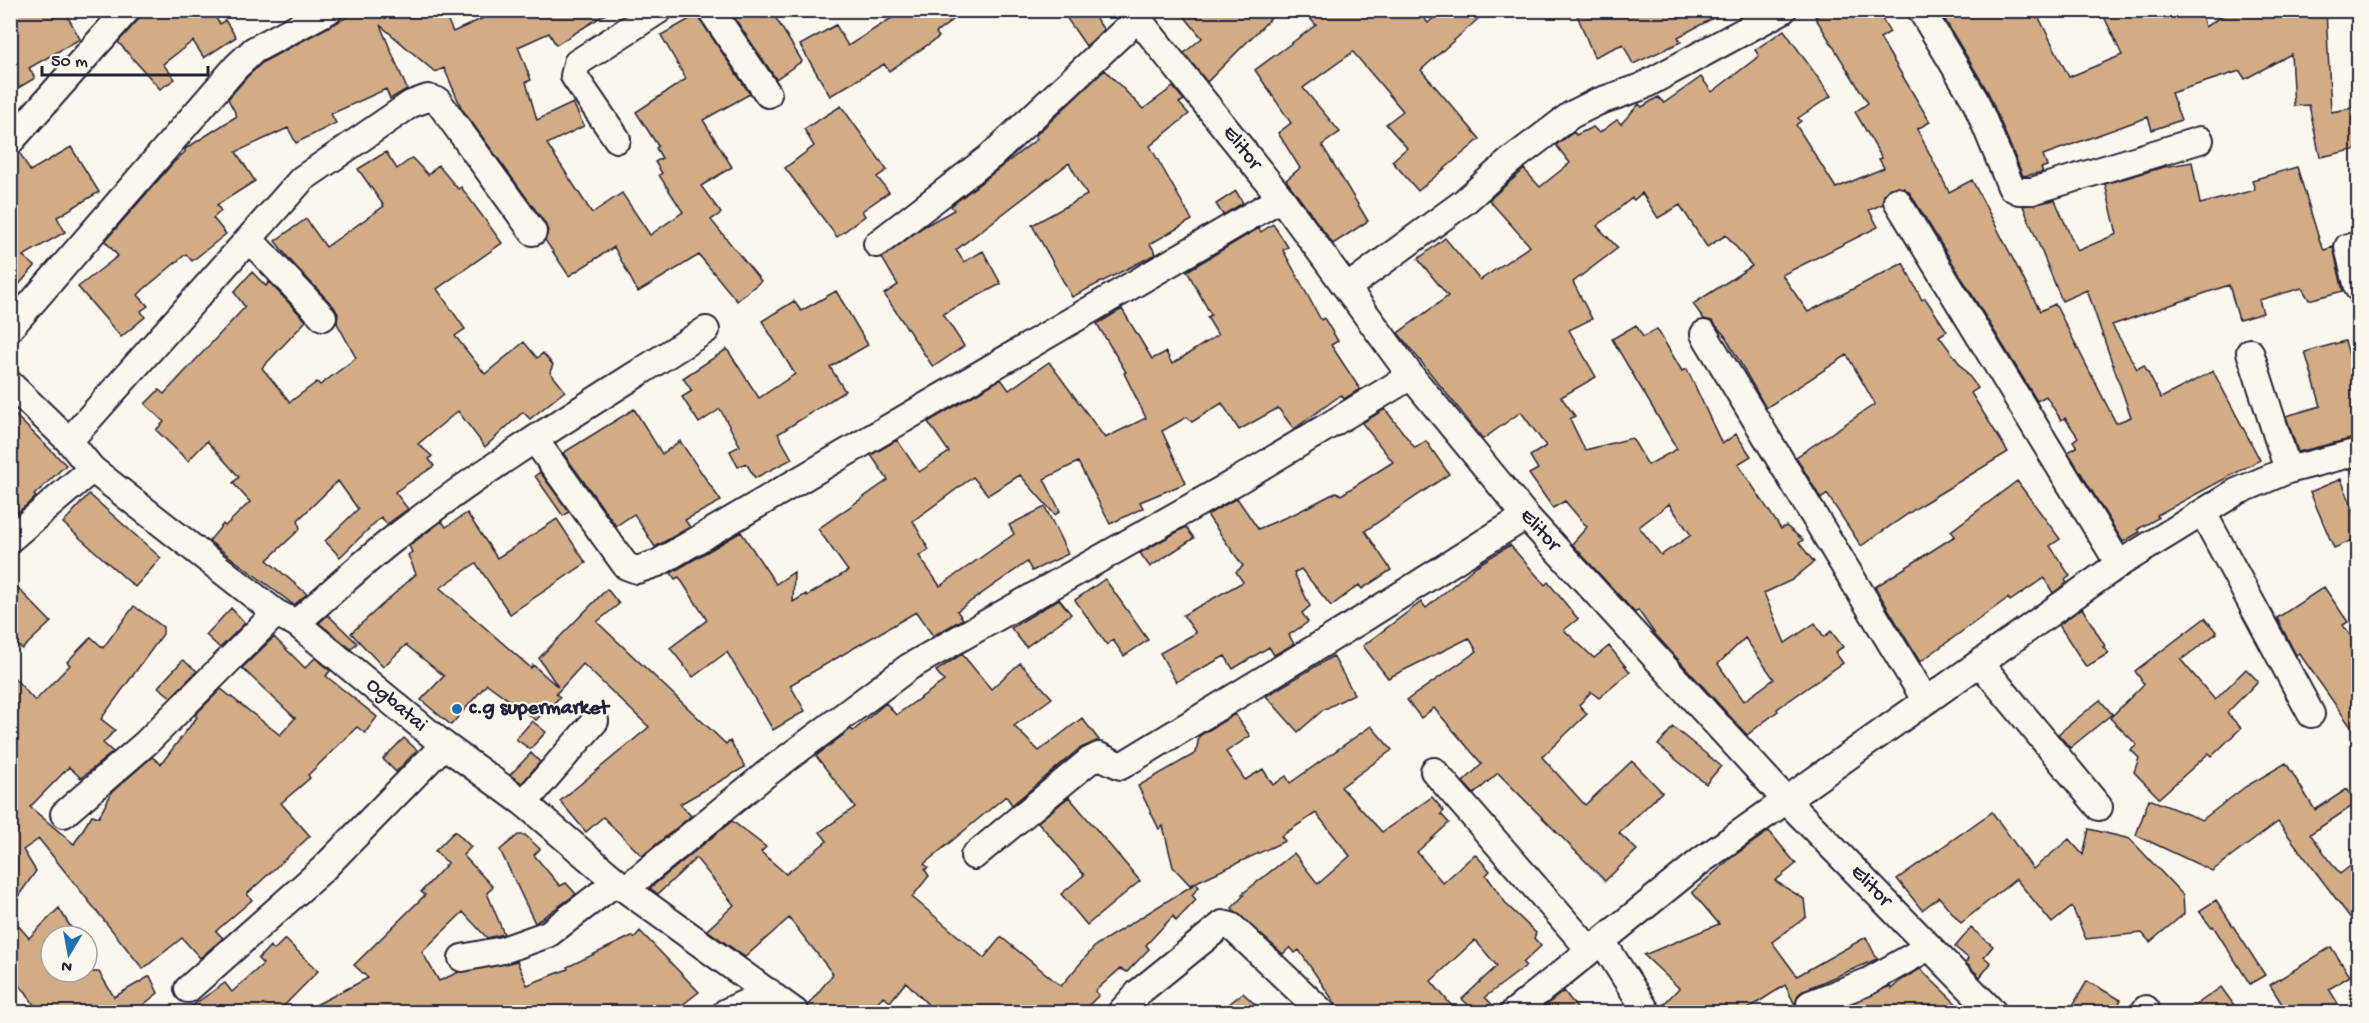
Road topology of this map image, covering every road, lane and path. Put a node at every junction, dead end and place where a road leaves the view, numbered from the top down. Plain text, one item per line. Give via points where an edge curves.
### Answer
1 (127, 10) edge
2 (329, 10) edge
3 (659, 10) edge
4 (711, 10) edge
5 (1783, 10) edge
6 (1921, 10) edge
7 (1134, 15) edge
8 (768, 94) dead end
9 (616, 139) dead end
10 (2200, 140) dead end
11 (10, 142) edge
12 (1281, 198) junction
13 (1898, 201) dead end
14 (533, 232) dead end
15 (250, 240) junction
16 (877, 244) dead end
17 (2348, 247) dead end
18 (1348, 287) junction
19 (2358, 288) edge
20 (323, 317) dead end
21 (10, 328) edge
22 (706, 330) dead end
23 (1704, 334) dead end
24 (2250, 352) dead end
25 (1411, 376) junction
26 (10, 384) edge
27 (535, 440) junction
28 (69, 441) junction
29 (2358, 453) edge
30 (92, 469) junction
31 (2288, 470) junction
32 (2203, 513) junction
33 (1526, 516) junction
34 (10, 539) edge
35 (2119, 564) junction
36 (286, 618) junction
37 (1980, 663) junction
38 (1926, 701) junction
39 (2311, 714) dead end
40 (595, 721) dead end
41 (444, 745) junction
42 (1434, 771) dead end
43 (1786, 801) junction
44 (524, 803) junction
45 (2099, 807) dead end
46 (64, 814) dead end
47 (974, 856) dead end
48 (621, 885) junction
49 (1596, 946) junction
50 (1929, 947) junction
51 (462, 958) dead end
52 (188, 989) dead end
53 (769, 992) junction
54 (1810, 1004) dead end
55 (726, 1012) edge
56 (795, 1012) edge
57 (1120, 1012) edge
58 (1322, 1012) edge
59 (1514, 1012) edge
60 (1647, 1012) edge
61 (1993, 1012) edge

1 - 11 street
2 - 21 street via 254,50 236,67
3 - 9 street via 577,63 574,70 574,76
4 - 8 street
5 - 18 street via 1641,87 1571,115 1464,202
6 - 10 street via 1975,100 2010,187 2032,191
7 - 12 street, Elitor
7 - 16 street via 991,156
12 - 18 street, Elitor
12 - 27 street via 658,563 637,570 626,566
13 - 35 street
14 - 15 street via 438,101 428,99 411,104 302,179
15 - 20 street
15 - 28 street
17 - 19 street
18 - 25 street, Elitor
22 - 27 street
23 - 38 street
24 - 31 street
25 - 33 street, Elitor
25 - 48 street via 1237,481 909,666
26 - 28 street, Ogbatai
27 - 36 street
28 - 30 street, Ogbatai
29 - 31 street
30 - 34 street
30 - 36 street, Ogbatai
31 - 32 street via 2236,492
32 - 35 street
32 - 39 street
33 - 43 street, Elitor
33 - 47 street via 1121,766 1099,756 1089,761
35 - 37 street
36 - 41 street, Ogbatai
36 - 46 street
37 - 38 street
37 - 45 street
38 - 43 street
40 - 44 street
41 - 44 street, Ogbatai
41 - 52 street via 323,868
42 - 49 street
43 - 49 street via 1702,860
43 - 50 street, Elitor
44 - 48 street, Ogbatai
48 - 51 street via 549,934
48 - 53 street, Ogbatai
49 - 59 street
49 - 60 street
50 - 54 street via 1867,982
50 - 61 street, Elitor
53 - 55 street
53 - 56 street, Ogbatai
57 - 58 street via 1223,924 1231,926

